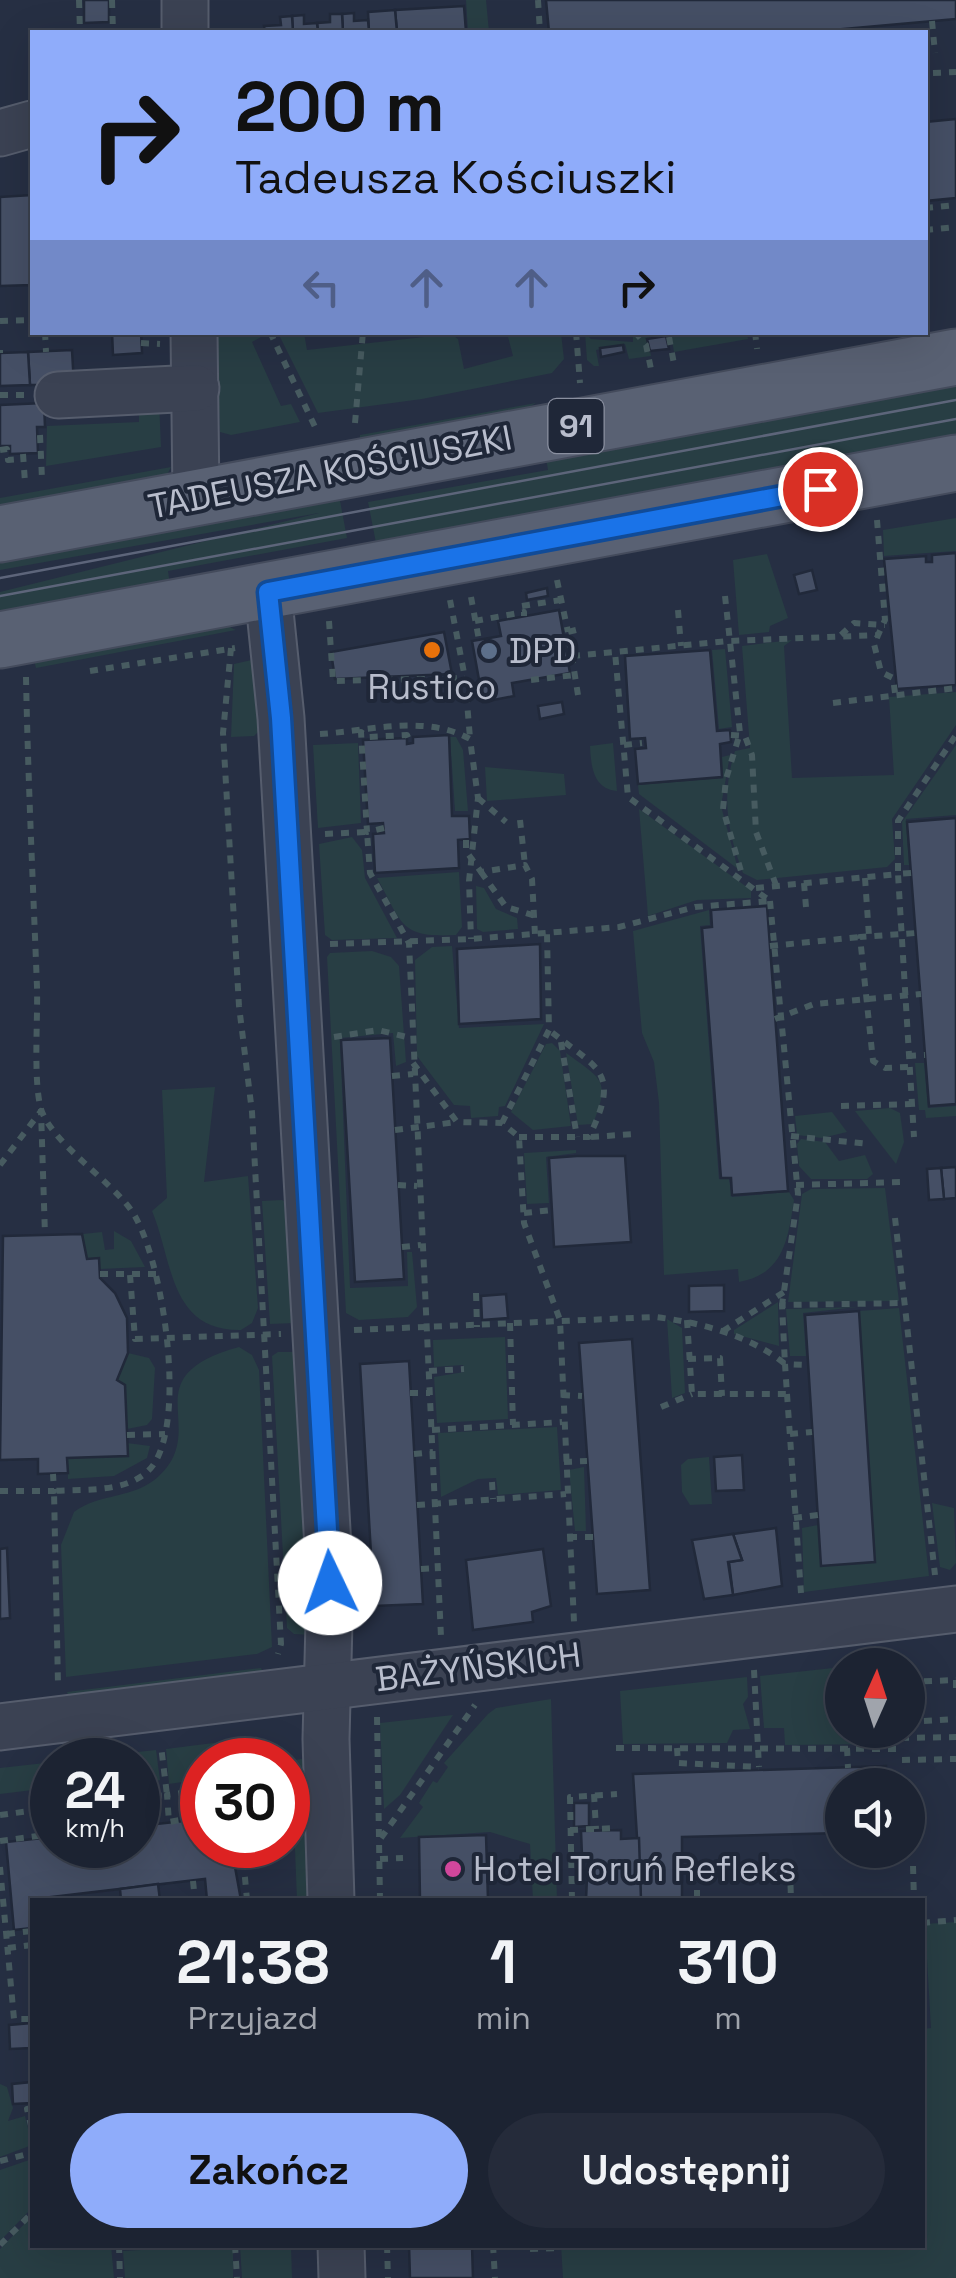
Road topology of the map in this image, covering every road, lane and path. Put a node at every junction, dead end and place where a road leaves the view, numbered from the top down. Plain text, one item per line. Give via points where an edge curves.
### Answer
1 (79, 0) edge
2 (112, 0) edge
3 (185, 0) edge
4 (538, 0) edge
5 (932, 22) dead end
6 (80, 30) edge
7 (112, 30) edge
8 (185, 30) edge
9 (540, 30) edge
10 (935, 53) dead end
11 (956, 72) edge
12 (933, 73) dead end
13 (30, 125) edge
14 (0, 133) edge
15 (956, 205) edge
16 (928, 208) edge
17 (956, 227) edge
18 (928, 230) edge
19 (30, 320) edge
20 (0, 321) edge
21 (45, 335) edge
22 (194, 335) edge
23 (271, 335) edge
24 (363, 335) edge
25 (576, 335) edge
26 (638, 335) edge
27 (755, 335) edge
28 (669, 337) dead end
29 (757, 349) dead end
30 (46, 352) dead end
31 (956, 357) edge
32 (674, 364) dead end
33 (650, 368) dead end
34 (580, 382) dead end
35 (196, 388) junction
36 (49, 415) joint
37 (356, 423) dead end
38 (316, 431) dead end
39 (0, 450) edge
40 (956, 463) edge
41 (42, 479) dead end
42 (25, 482) dead end
43 (196, 498) junction
44 (877, 518) dead end
45 (0, 534) edge
46 (557, 580) dead end
47 (518, 588) dead end
48 (268, 592) junction
49 (725, 596) dead end
50 (471, 597) dead end
51 (450, 600) dead end
52 (562, 600) junction
53 (678, 610) dead end
54 (523, 611) junction
55 (328, 620) dead end
56 (475, 621) junction
57 (885, 625) junction
58 (580, 629) dead end
59 (568, 632) junction
60 (880, 635) junction
61 (840, 636) junction
62 (12, 638) edge
63 (479, 640) dead end
64 (730, 641) junction
65 (681, 646) junction
66 (231, 648) dead end
67 (615, 652) junction
68 (572, 656) junction
69 (575, 676) junction
70 (466, 678) junction
71 (532, 680) dead end
72 (956, 688) edge
73 (894, 693) junction
74 (578, 696) dead end
75 (833, 703) dead end
76 (360, 732) junction
77 (304, 734) dead end
78 (735, 734) junction
79 (956, 736) edge
80 (470, 739) junction
81 (642, 743) dead end
82 (411, 744) dead end
83 (624, 744) junction
84 (478, 798) junction
85 (520, 820) dead end
86 (506, 822) dead end
87 (384, 828) dead end
88 (366, 832) junction
89 (307, 835) dead end
90 (466, 840) dead end
91 (473, 860) junction
92 (525, 865) junction
93 (480, 872) junction
94 (898, 874) junction
95 (911, 874) dead end
96 (743, 878) junction
97 (865, 878) junction
98 (804, 883) junction
99 (776, 886) junction
100 (755, 888) junction
101 (770, 901) junction
102 (806, 907) dead end
103 (536, 916) junction
104 (916, 933) dead end
105 (547, 934) junction
106 (900, 934) junction
107 (534, 935) junction
108 (864, 936) junction
109 (471, 940) junction
110 (409, 943) junction
111 (314, 944) dead end
112 (773, 945) junction
113 (920, 994) dead end
114 (905, 996) junction
115 (865, 999) junction
116 (779, 1017) junction
117 (548, 1030) junction
118 (411, 1038) junction
119 (561, 1040) junction
120 (320, 1044) dead end
121 (925, 1055) dead end
122 (908, 1056) junction
123 (412, 1061) junction
124 (908, 1067) junction
125 (412, 1074) junction
126 (392, 1076) dead end
127 (911, 1104) junction
128 (841, 1106) dead end
129 (41, 1110) junction
130 (458, 1122) junction
131 (502, 1122) junction
132 (416, 1129) junction
133 (396, 1130) dead end
134 (634, 1134) dead end
135 (791, 1136) junction
136 (519, 1137) junction
137 (578, 1137) junction
138 (589, 1137) junction
139 (914, 1137) dead end
140 (869, 1144) dead end
141 (0, 1165) edge
142 (904, 1182) dead end
143 (796, 1185) junction
144 (398, 1186) dead end
145 (417, 1186) junction
146 (552, 1210) dead end
147 (524, 1213) junction
148 (895, 1218) dead end
149 (45, 1235) dead end
150 (420, 1246) junction
151 (402, 1247) dead end
152 (100, 1274) dead end
153 (158, 1274) junction
154 (130, 1275) junction
155 (784, 1292) junction
156 (476, 1293) dead end
157 (905, 1303) junction
158 (782, 1304) junction
159 (560, 1320) junction
160 (686, 1320) junction
161 (510, 1323) junction
162 (477, 1327) junction
163 (425, 1329) junction
164 (315, 1332) junction
165 (722, 1332) junction
166 (262, 1336) junction
167 (168, 1338) junction
168 (688, 1359) junction
169 (785, 1364) junction
170 (808, 1365) dead end
171 (464, 1369) dead end
172 (428, 1371) junction
173 (410, 1393) dead end
174 (430, 1393) junction
175 (692, 1394) junction
176 (788, 1394) junction
177 (562, 1395) junction
178 (582, 1396) dead end
179 (722, 1396) junction
180 (662, 1407) dead end
181 (562, 1422) junction
182 (513, 1425) junction
183 (432, 1430) junction
184 (812, 1432) dead end
185 (127, 1434) dead end
186 (165, 1434) junction
187 (790, 1434) junction
188 (433, 1452) junction
189 (414, 1454) dead end
190 (587, 1461) dead end
191 (564, 1462) junction
192 (53, 1474) dead end
193 (492, 1482) dead end
194 (0, 1491) edge
195 (54, 1491) junction
196 (566, 1494) junction
197 (494, 1500) junction
198 (436, 1504) junction
199 (417, 1505) dead end
200 (818, 1515) dead end
201 (794, 1518) junction
202 (592, 1536) dead end
203 (569, 1537) junction
204 (438, 1568) junction
205 (421, 1570) dead end
206 (946, 1596) edge
207 (801, 1598) dead end
208 (575, 1628) dead end
209 (441, 1643) dead end
210 (754, 1669) dead end
211 (956, 1680) edge
212 (925, 1681) edge
213 (328, 1687) junction
214 (956, 1689) edge
215 (276, 1694) junction
216 (471, 1711) dead end
217 (956, 1719) edge
218 (925, 1721) edge
219 (0, 1727) edge
220 (375, 1736) dead end
221 (56, 1737) junction
222 (956, 1737) edge
223 (925, 1738) edge
224 (160, 1743) dead end
225 (616, 1748) dead end
226 (677, 1748) junction
227 (759, 1748) junction
228 (825, 1748) edge
229 (847, 1748) edge
230 (956, 1759) edge
231 (902, 1760) dead end
232 (848, 1768) dead end
233 (180, 1793) edge
234 (594, 1794) junction
235 (617, 1794) dead end
236 (166, 1795) junction
237 (160, 1796) edge
238 (30, 1811) edge
239 (0, 1815) edge
240 (180, 1820) edge
241 (618, 1828) dead end
242 (596, 1829) junction
243 (570, 1830) junction
244 (30, 1837) edge
245 (0, 1840) edge
246 (380, 1840) junction
247 (403, 1858) dead end
248 (380, 1859) junction
249 (0, 1867) edge
250 (244, 1868) edge
251 (913, 1868) edge
252 (790, 1869) dead end
253 (684, 1872) dead end
254 (192, 1881) dead end
255 (195, 1898) edge
256 (247, 1898) edge
257 (331, 1898) edge
258 (380, 1898) edge
259 (572, 1898) edge
260 (697, 1898) edge
261 (791, 1898) edge
262 (914, 1898) edge
263 (956, 1920) edge
264 (925, 1923) edge
265 (30, 1931) edge
266 (7, 1934) junction
267 (30, 1945) edge
268 (8, 1948) junction
269 (30, 2019) edge
270 (30, 2153) edge
271 (0, 2162) edge
272 (30, 2214) edge
273 (0, 2245) edge
274 (118, 2248) edge
275 (235, 2248) edge
276 (341, 2248) edge
277 (387, 2248) edge
278 (493, 2248) edge
279 (558, 2248) dead end
280 (530, 2249) dead end
281 (120, 2278) edge
282 (237, 2278) edge
283 (342, 2278) edge
284 (388, 2278) edge
285 (496, 2278) edge

1 - 6 path
2 - 7 path
3 - 8 street
4 - 9 path
5 - 10 path
11 - 12 path
13 - 14 street
15 - 16 path
17 - 18 path
19 - 20 path
21 - 30 path
22 - 35 street
23 - 38 path
24 - 37 path
25 - 34 path
26 - 33 path
27 - 29 path
28 - 32 path
31 - 43 main road, TADEUSZA KOŚCIUSZKI / 91
35 - 36 street
35 - 43 street
36 - 41 path
39 - 42 path via 7,449 8,460 23,457
40 - 48 main road
43 - 45 main road, TADEUSZA KOŚCIUSZKI / 91
44 - 57 path
46 - 52 path
47 - 54 path
48 - 62 main road
48 - 164 street
49 - 64 path
50 - 56 path
51 - 70 path
52 - 54 path
52 - 59 path
53 - 65 path
54 - 56 path
55 - 70 path via 333,681
56 - 63 path
57 - 60 path
57 - 61 path via 854,624
58 - 59 path
59 - 68 path
60 - 61 path
60 - 73 path via 874,644 879,669 893,678
61 - 64 path
62 - 129 path
64 - 65 path
64 - 78 path
65 - 67 path
66 - 166 path via 223,728
67 - 68 path
67 - 83 path
68 - 69 path
69 - 71 path
69 - 74 path
70 - 80 path
72 - 73 path
73 - 75 path
76 - 77 path
76 - 80 path via 424,726 450,728
76 - 82 path via 407,735
76 - 88 path
78 - 96 path via 723,809
78 - 99 path via 752,755 756,832
79 - 94 path via 898,821
80 - 84 path
81 - 83 path
83 - 96 path via 628,797
84 - 86 path
84 - 91 path
85 - 92 path
87 - 88 path
88 - 89 path
88 - 110 path via 370,873
90 - 91 path
91 - 93 path
91 - 109 path
92 - 93 path
92 - 103 path
93 - 103 path via 506,907
94 - 95 path
94 - 97 path
94 - 106 path
96 - 100 path
97 - 98 path
97 - 108 path
98 - 99 path
98 - 102 path
99 - 100 path
100 - 101 path
101 - 105 path via 694,907 619,928
101 - 112 path
103 - 107 path
104 - 106 path
105 - 107 path
105 - 117 path
106 - 108 path
106 - 114 path
107 - 109 path
108 - 112 path
108 - 115 path
109 - 110 path
110 - 111 path
110 - 118 path
112 - 116 path
113 - 114 path
114 - 115 path
114 - 122 path
115 - 116 path via 814,1004
115 - 124 path via 872,1061
116 - 135 path
117 - 119 path
117 - 131 path
118 - 120 path via 378,1030
118 - 123 path
119 - 137 path
119 - 138 path via 602,1072 608,1095
121 - 122 path
122 - 124 path
123 - 125 path
123 - 130 path
124 - 127 path
125 - 126 path
125 - 132 path
127 - 128 path
127 - 139 path
129 - 141 path
129 - 149 path
129 - 153 path via 92,1174 130,1208 152,1246
130 - 131 path
130 - 132 path
131 - 136 path
132 - 133 path
132 - 145 path
134 - 138 path
135 - 140 path
135 - 143 path
136 - 137 path
136 - 147 path
137 - 138 path
142 - 143 path
143 - 155 path
144 - 145 path
145 - 150 path
146 - 147 path
147 - 159 path
148 - 157 path
150 - 151 path
150 - 163 path
152 - 154 path
153 - 154 path
153 - 167 path
154 - 167 path via 132,1340
155 - 158 path
155 - 165 path
156 - 162 path
157 - 158 path
157 - 206 path
158 - 169 path
159 - 160 path
159 - 161 path
159 - 177 path
160 - 165 path
160 - 168 path
161 - 162 path
161 - 182 path
162 - 163 path
163 - 164 path
163 - 172 path
164 - 166 path
164 - 213 street via 330,1583
165 - 169 path
166 - 167 path
166 - 215 path via 281,1644
167 - 186 path
168 - 175 path
168 - 179 path via 720,1358
169 - 170 path
169 - 176 path
171 - 172 path
172 - 174 path
173 - 174 path
174 - 183 path
175 - 179 path
175 - 180 path
176 - 179 path
176 - 187 path
177 - 178 path
177 - 181 path
181 - 182 path
181 - 191 path
182 - 183 path
183 - 188 path
184 - 187 path
185 - 186 path
186 - 195 path via 158,1458 136,1479
187 - 201 path
188 - 189 path
188 - 198 path
190 - 191 path
191 - 196 path
192 - 195 path
193 - 197 path
194 - 195 path
195 - 221 path
196 - 197 path
196 - 203 path
197 - 198 path
198 - 199 path
198 - 204 path
200 - 201 path
201 - 207 path
202 - 203 path
203 - 208 path
204 - 205 path
204 - 209 path
206 - 213 street, BAŻYŃSKICH
210 - 227 path
211 - 212 path
211 - 214 path
213 - 215 street, BAŻYŃSKICH
213 - 257 street
215 - 221 street, BAŻYŃSKICH
216 - 246 path
217 - 218 path
219 - 221 street, BAŻYŃSKICH
220 - 246 path
222 - 223 path
224 - 236 path
225 - 226 path
226 - 227 path
226 - 227 path via 678,1763 759,1768
227 - 228 path
229 - 232 path
230 - 231 path
233 - 236 path
234 - 235 path
234 - 242 path
234 - 243 path via 570,1797
236 - 237 path
236 - 240 path via 169,1822
238 - 239 path
241 - 242 path
242 - 243 path
243 - 259 path
244 - 245 path
246 - 248 path
247 - 248 path
248 - 258 path
249 - 266 path
250 - 256 path
251 - 262 path
252 - 261 path
253 - 260 path via 696,1870
254 - 255 path
263 - 264 path
265 - 266 path
266 - 268 path
267 - 268 path
268 - 269 path via 14,2019
270 - 271 path
272 - 273 path
274 - 281 path
275 - 282 path
276 - 283 street
277 - 284 path
278 - 285 path
279 - 280 path

